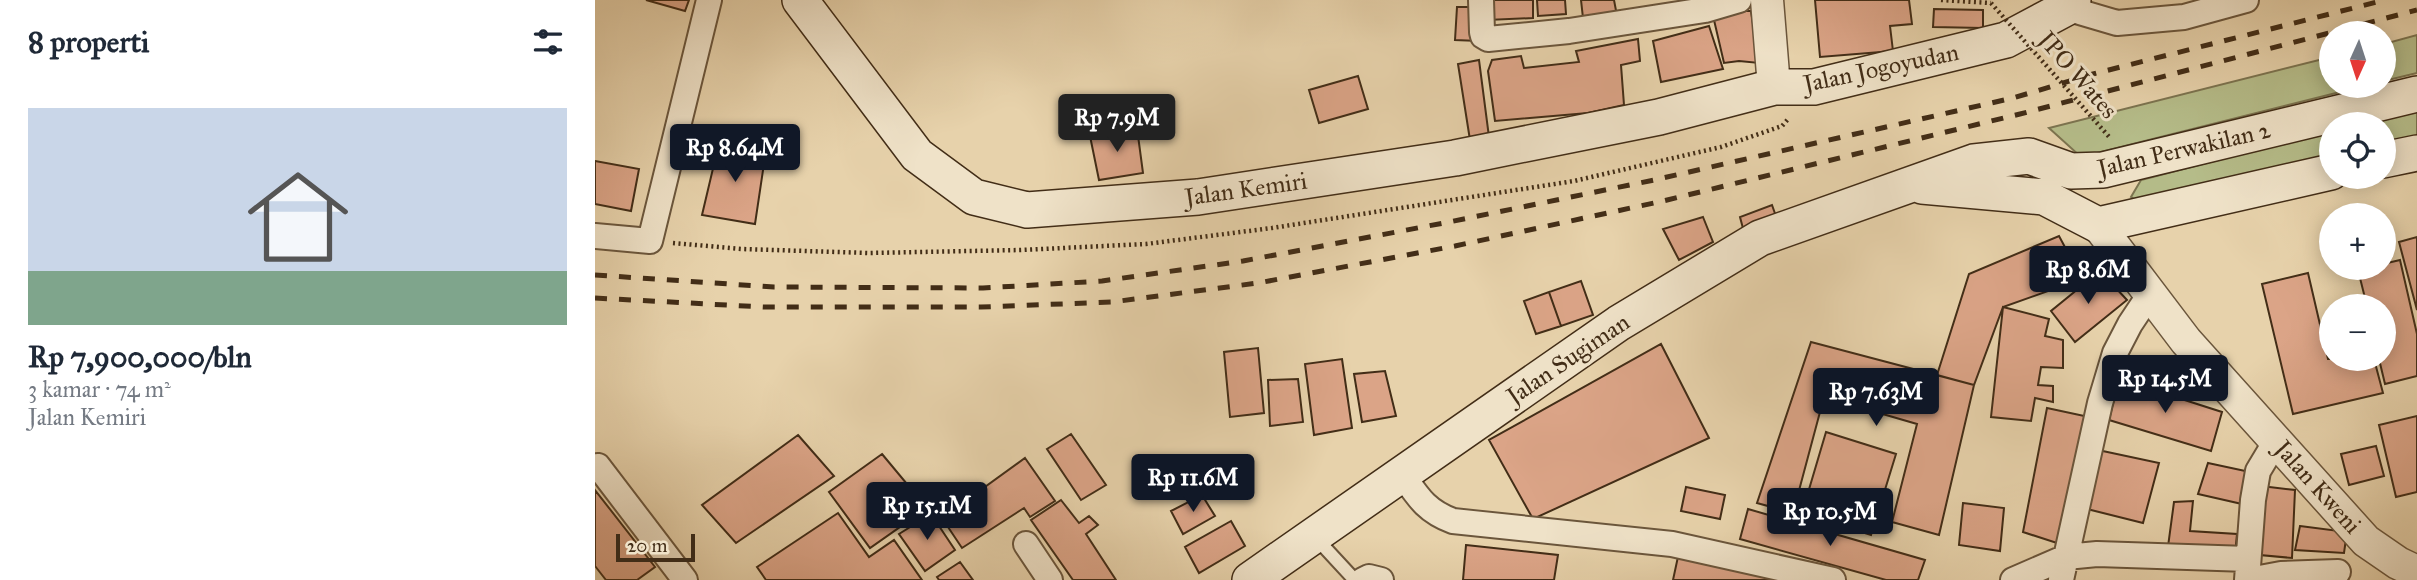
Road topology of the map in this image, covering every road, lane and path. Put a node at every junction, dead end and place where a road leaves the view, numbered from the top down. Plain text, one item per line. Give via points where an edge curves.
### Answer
1 (709, 0) edge
2 (800, 0) edge
3 (1481, 0) edge
4 (1739, 0) edge
5 (1767, 0) edge
6 (1941, 0) edge
7 (2246, 0) edge
8 (2070, 4) edge
9 (1774, 87) junction
10 (2417, 94) edge
11 (2111, 139) dead end
12 (2417, 153) edge
13 (2396, 157) edge
14 (2319, 175) edge
15 (1911, 185) junction
16 (2098, 225) junction
17 (595, 236) edge
18 (2150, 294) junction
19 (2276, 441) junction
20 (598, 466) dead end
21 (1402, 474) junction
22 (1315, 536) junction
23 (1025, 544) dead end
24 (2063, 568) edge
25 (2338, 572) dead end
26 (2417, 572) edge
27 (2248, 573) edge
28 (1358, 579) edge
29 (685, 580) edge
30 (1050, 580) edge
31 (1250, 580) edge
32 (1381, 580) edge
33 (1833, 580) edge
34 (2013, 580) edge

1 - 17 street via 650,241
2 - 9 main road, Jalan Kemiri via 917,155 974,197 1027,211 1198,197 1455,158 1659,117
3 - 4 street via 1482,32 1488,39 1694,12
5 - 9 street, Jalan Jogoyudan
6 - 11 path, JPO Wates, bridge via 1991,3
7 - 8 street via 2183,17 2117,23
8 - 9 main road, Jalan Jogoyudan via 2006,40 1814,88
10 - 15 main road, Jalan Perwakilan 2 via 2103,170 2071,171 2029,156 1974,162
12 - 13 main road
14 - 16 main road
15 - 16 main road via 2044,197
15 - 21 main road, Jalan Sugiman via 1740,248 1619,323
16 - 18 street, Jalan Kweni
18 - 19 street, Jalan Kweni
18 - 24 street via 2115,353
19 - 26 street, Jalan Kweni via 2366,541
19 - 27 street via 2258,471
20 - 29 street
21 - 22 main road, Jalan Sugiman
21 - 33 street via 1425,506 1453,521 1672,544
22 - 28 lane
22 - 31 main road, Jalan Sugiman
23 - 30 street
24 - 27 street via 2097,554
24 - 34 street
25 - 27 street
28 - 32 street

